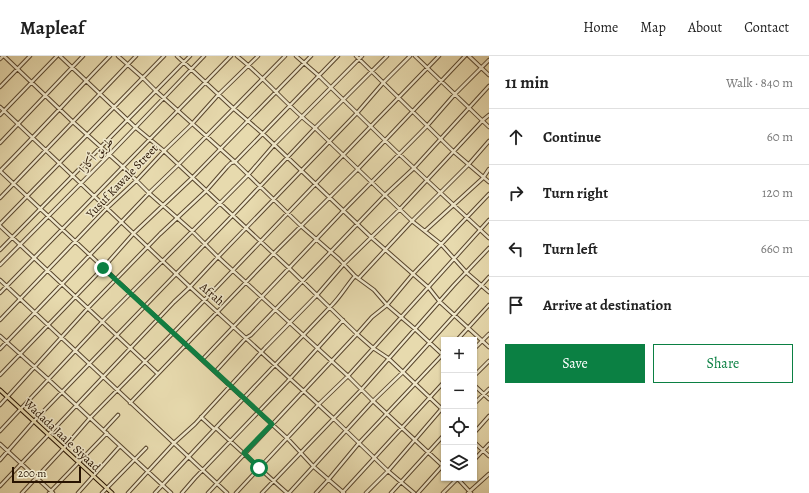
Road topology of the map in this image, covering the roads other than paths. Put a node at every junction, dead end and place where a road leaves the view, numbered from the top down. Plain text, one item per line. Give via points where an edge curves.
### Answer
1 (4, 56) edge
2 (30, 56) edge
3 (56, 56) edge
4 (60, 56) edge
5 (82, 56) edge
6 (110, 56) edge
7 (118, 56) edge
8 (136, 56) edge
9 (164, 56) edge
10 (177, 56) edge
11 (190, 56) edge
12 (204, 56) edge
13 (231, 56) edge
14 (237, 56) edge
15 (258, 56) edge
16 (285, 56) edge
17 (296, 56) edge
18 (311, 56) edge
19 (338, 56) edge
20 (356, 56) edge
21 (362, 56) edge
22 (387, 56) edge
23 (410, 56) edge
24 (415, 56) edge
25 (440, 56) edge
26 (465, 56) edge
27 (469, 56) edge
28 (0, 59) edge
29 (359, 59) junction
30 (489, 60) edge
31 (184, 63) junction
32 (304, 63) junction
33 (128, 64) junction
34 (249, 65) junction
35 (72, 68) junction
36 (428, 68) junction
37 (481, 68) junction
38 (18, 69) junction
39 (191, 70) junction
40 (372, 71) junction
41 (489, 75) edge
42 (319, 76) junction
43 (143, 78) junction
44 (262, 78) junction
45 (440, 80) junction
46 (86, 81) junction
47 (32, 82) junction
48 (206, 83) junction
49 (383, 83) junction
50 (489, 86) edge
51 (0, 87) edge
52 (330, 88) junction
53 (276, 90) junction
54 (156, 91) junction
55 (100, 94) junction
56 (455, 94) junction
57 (46, 95) junction
58 (218, 95) junction
59 (164, 97) junction
60 (399, 98) junction
61 (344, 100) junction
62 (290, 105) junction
63 (0, 107) edge
64 (115, 107) junction
65 (59, 108) junction
66 (233, 108) junction
67 (469, 108) junction
68 (4, 110) junction
69 (177, 111) junction
70 (412, 111) junction
71 (357, 113) junction
72 (0, 115) edge
73 (489, 115) edge
74 (302, 118) junction
75 (128, 120) junction
76 (247, 120) junction
77 (483, 120) junction
78 (73, 122) junction
79 (18, 124) junction
80 (192, 124) junction
81 (371, 126) junction
82 (427, 126) junction
83 (135, 127) junction
84 (489, 127) edge
85 (315, 128) junction
86 (262, 133) junction
87 (88, 135) junction
88 (206, 137) junction
89 (32, 138) junction
90 (440, 138) junction
91 (149, 140) junction
92 (384, 140) junction
93 (489, 141) edge
94 (0, 143) edge
95 (329, 143) junction
96 (274, 145) junction
97 (101, 147) junction
98 (220, 149) junction
99 (46, 150) junction
100 (164, 151) junction
101 (454, 152) junction
102 (400, 154) junction
103 (109, 155) junction
104 (343, 156) junction
105 (288, 157) junction
106 (234, 162) junction
107 (58, 163) junction
108 (469, 164) junction
109 (178, 165) junction
110 (123, 167) junction
111 (414, 168) junction
112 (489, 169) edge
113 (301, 170) junction
114 (357, 170) junction
115 (0, 171) edge
116 (248, 175) junction
117 (73, 176) junction
118 (192, 178) junction
119 (483, 178) junction
120 (136, 180) junction
121 (427, 180) junction
122 (489, 182) edge
123 (315, 183) junction
124 (371, 183) junction
125 (14, 184) junction
126 (80, 184) junction
127 (260, 187) junction
128 (206, 191) junction
129 (440, 192) junction
130 (149, 193) junction
131 (489, 194) edge
132 (385, 195) junction
133 (93, 196) junction
134 (27, 197) junction
135 (330, 197) junction
136 (0, 198) edge
137 (274, 199) junction
138 (219, 202) junction
139 (454, 205) junction
140 (163, 206) junction
141 (107, 208) junction
142 (40, 209) junction
143 (400, 209) junction
144 (344, 210) junction
145 (288, 213) junction
146 (233, 216) junction
147 (48, 217) junction
148 (177, 218) junction
149 (466, 218) junction
150 (412, 220) junction
151 (489, 220) edge
152 (122, 221) junction
153 (358, 224) junction
154 (0, 225) edge
155 (301, 226) junction
156 (246, 228) junction
157 (62, 229) junction
158 (480, 230) junction
159 (192, 231) junction
160 (425, 231) junction
161 (134, 233) junction
162 (12, 237) junction
163 (372, 238) junction
164 (489, 238) edge
165 (316, 239) junction
166 (75, 241) junction
167 (260, 242) junction
168 (205, 244) junction
169 (441, 244) junction
170 (20, 245) junction
171 (148, 246) junction
172 (489, 248) edge
173 (386, 249) junction
174 (0, 250) edge
175 (330, 252) junction
176 (273, 254) junction
177 (89, 255) junction
178 (218, 257) junction
179 (33, 258) junction
180 (454, 258) junction
181 (163, 261) junction
182 (0, 265) edge
183 (343, 265) junction
184 (103, 268) junction
185 (289, 268) junction
186 (232, 270) junction
187 (47, 271) junction
188 (467, 273) junction
189 (177, 274) junction
190 (413, 274) junction
191 (355, 276) junction
192 (489, 277) edge
193 (359, 278) junction
194 (0, 280) edge
195 (116, 280) junction
196 (302, 281) junction
197 (246, 283) junction
198 (61, 284) junction
199 (481, 285) junction
200 (7, 286) junction
201 (190, 287) junction
202 (429, 288) junction
203 (489, 292) edge
204 (0, 293) edge
205 (131, 294) junction
206 (317, 295) junction
207 (76, 296) junction
208 (261, 297) junction
209 (21, 299) junction
210 (204, 299) junction
211 (440, 302) junction
212 (387, 305) junction
213 (489, 305) edge
214 (144, 307) junction
215 (330, 307) junction
216 (88, 308) junction
217 (275, 310) junction
218 (34, 312) junction
219 (218, 312) junction
220 (455, 315) junction
221 (402, 317) junction
222 (158, 319) junction
223 (0, 320) edge
224 (343, 320) junction
225 (103, 322) junction
226 (289, 323) junction
227 (47, 325) junction
228 (234, 327) junction
229 (468, 328) junction
230 (415, 329) junction
231 (173, 333) junction
232 (357, 334) junction
233 (489, 334) edge
234 (116, 335) junction
235 (0, 336) edge
236 (303, 336) junction
237 (460, 337) edge
238 (62, 338) junction
239 (246, 338) junction
240 (482, 340) junction
241 (7, 342) junction
242 (429, 342) junction
243 (186, 345) junction
244 (477, 346) edge
245 (489, 347) edge
246 (130, 348) junction
247 (317, 348) junction
248 (372, 348) junction
249 (0, 349) edge
250 (75, 352) junction
251 (261, 352) junction
252 (441, 352) edge
253 (20, 354) junction
254 (388, 358) junction
255 (441, 358) edge
256 (202, 360) junction
257 (331, 361) junction
258 (489, 361) edge
259 (145, 362) junction
260 (90, 364) junction
261 (275, 365) junction
262 (34, 367) junction
263 (215, 372) junction
264 (157, 373) junction
265 (402, 373) junction
266 (477, 373) edge
267 (0, 375) edge
268 (103, 376) junction
269 (348, 376) junction
270 (290, 379) junction
271 (49, 380) junction
272 (415, 384) junction
273 (441, 385) edge
274 (230, 386) junction
275 (477, 388) edge
276 (489, 389) edge
277 (0, 390) edge
278 (118, 390) junction
279 (361, 390) junction
280 (303, 391) junction
281 (62, 392) junction
282 (484, 394) junction
283 (8, 397) junction
284 (429, 398) junction
285 (244, 399) junction
286 (489, 399) edge
287 (373, 401) junction
288 (477, 401) edge
289 (130, 403) junction
290 (0, 405) edge
291 (318, 405) junction
292 (77, 406) junction
293 (441, 407) edge
294 (21, 410) junction
295 (441, 411) edge
296 (258, 412) junction
297 (386, 414) junction
298 (118, 415) dead end
299 (489, 416) edge
300 (201, 417) junction
301 (90, 418) junction
302 (333, 418) junction
303 (34, 421) junction
304 (272, 424) junction
305 (216, 428) junction
306 (402, 428) junction
307 (104, 430) junction
308 (477, 430) edge
309 (0, 432) edge
310 (346, 432) junction
311 (107, 433) junction
312 (48, 434) junction
313 (441, 438) edge
314 (288, 439) junction
315 (414, 439) junction
316 (230, 441) junction
317 (174, 443) junction
318 (359, 443) junction
319 (0, 444) edge
320 (489, 444) edge
321 (477, 445) edge
322 (120, 446) junction
323 (146, 448) dead end
324 (64, 449) junction
325 (482, 451) junction
326 (8, 452) junction
327 (301, 452) junction
328 (429, 452) junction
329 (244, 453) junction
330 (489, 456) edge
331 (188, 457) junction
332 (477, 457) edge
333 (374, 458) junction
334 (134, 459) junction
335 (0, 460) edge
336 (78, 462) junction
337 (441, 462) edge
338 (22, 464) junction
339 (314, 467) junction
340 (259, 468) junction
341 (441, 468) edge
342 (203, 470) junction
343 (388, 471) junction
344 (148, 472) junction
345 (489, 474) edge
346 (93, 476) junction
347 (36, 477) junction
348 (329, 479) junction
349 (273, 481) junction
350 (454, 481) edge
351 (460, 481) edge
352 (401, 482) junction
353 (217, 484) junction
354 (162, 485) junction
355 (0, 486) edge
356 (107, 488) junction
357 (51, 492) edge
358 (22, 493) edge
359 (78, 493) edge
360 (102, 493) edge
361 (112, 493) edge
362 (128, 493) edge
363 (155, 493) edge
364 (171, 493) edge
365 (182, 493) edge
366 (208, 493) edge
367 (227, 493) edge
368 (236, 493) edge
369 (262, 493) edge
370 (288, 493) edge
371 (316, 493) edge
372 (343, 493) edge
373 (366, 493) edge
374 (391, 493) edge
375 (414, 493) edge
376 (418, 493) edge
377 (443, 493) edge
378 (470, 493) edge

1 - 28 street
1 - 38 street
2 - 38 street
3 - 47 street
4 - 35 street
5 - 35 street
6 - 46 street
7 - 33 street
8 - 33 street
9 - 43 street
10 - 31 street
11 - 31 street
12 - 39 street, طريق أكارا
13 - 48 street
14 - 34 street
15 - 34 street, Yusuf Kawale Street
16 - 44 street
17 - 32 street
18 - 32 street
19 - 42 street
20 - 29 street
21 - 29 street
22 - 40 street
23 - 49 street
24 - 36 street
25 - 36 street
26 - 45 street
27 - 37 street
29 - 40 street
29 - 52 street
30 - 37 street
31 - 39 street
31 - 54 street
32 - 42 street
32 - 53 street
33 - 43 street
33 - 55 street
34 - 44 street
34 - 58 street, Yusuf Kawale Street
35 - 46 street
35 - 57 street
36 - 45 street
36 - 60 street
37 - 41 street
37 - 56 street
38 - 47 street
38 - 51 street
39 - 48 street
39 - 59 street, طريق أكارا
40 - 49 street
40 - 61 street
42 - 52 street
42 - 62 street
43 - 54 street
43 - 64 street
44 - 53 street
44 - 66 street
45 - 56 street
45 - 70 street
46 - 55 street
46 - 65 street
47 - 57 street
47 - 68 street
48 - 58 street
48 - 69 street
49 - 60 street
49 - 71 street
50 - 67 street
52 - 61 street
52 - 74 street
53 - 62 street
53 - 76 street
54 - 59 street
54 - 75 street
55 - 64 street
55 - 78 street
56 - 67 street
56 - 82 street
57 - 65 street
57 - 79 street
58 - 66 street
58 - 80 street, Yusuf Kawale Street
59 - 69 street
59 - 83 street, طريق أكارا
60 - 70 street
60 - 81 street
61 - 71 street
61 - 85 street
62 - 74 street
62 - 86 street
63 - 68 street, Afrah
64 - 75 street
64 - 87 street
65 - 78 street
65 - 89 street
66 - 76 street
66 - 88 street
67 - 77 street
67 - 90 street
68 - 72 street
68 - 79 street, Afrah
69 - 80 street
69 - 91 street
70 - 82 street
70 - 92 street
71 - 81 street
71 - 95 street
73 - 77 street
74 - 85 street
74 - 96 street
75 - 83 street
75 - 97 street
76 - 86 street
76 - 98 street
77 - 84 street
77 - 101 street
78 - 87 street
78 - 99 street
79 - 89 street, Afrah
79 - 94 street
80 - 88 street
80 - 100 street, Yusuf Kawale Street
81 - 92 street
81 - 104 street
82 - 90 street
82 - 102 street
83 - 91 street
83 - 103 street, طريق أكارا
85 - 95 street
85 - 105 street
86 - 96 street
86 - 106 street
87 - 97 street
87 - 107 street
88 - 98 street
88 - 109 street
89 - 99 street, Afrah
89 - 115 street
90 - 101 street
90 - 111 street
91 - 100 street
91 - 110 street
92 - 102 street
92 - 114 street
93 - 108 street
95 - 104 street
95 - 113 street
96 - 105 street
96 - 116 street
97 - 103 street
97 - 117 street
98 - 106 street
98 - 118 street
99 - 107 street, Afrah
99 - 125 street
100 - 109 street
100 - 120 street, Yusuf Kawale Street
101 - 108 street
101 - 121 street
102 - 111 street
102 - 124 street
103 - 110 street
103 - 126 street, طريق أكارا
104 - 114 street
104 - 123 street
105 - 113 street
105 - 127 street
106 - 116 street
106 - 128 street
107 - 117 street, Afrah
107 - 134 street
108 - 119 street
108 - 129 street
109 - 118 street
109 - 130 street
110 - 120 street
110 - 133 street
111 - 121 street
111 - 132 street
112 - 119 street
113 - 123 street
113 - 137 street
114 - 124 street
114 - 135 street
115 - 125 street
116 - 127 street
116 - 138 street
117 - 126 street, Afrah
117 - 142 street
118 - 128 street
118 - 140 street
119 - 122 street
119 - 139 street
120 - 130 street
120 - 141 street, Yusuf Kawale Street
121 - 129 street
121 - 143 street
123 - 135 street
123 - 145 street
124 - 132 street
124 - 144 street
125 - 134 street
125 - 136 street
126 - 133 street, Afrah
126 - 147 street, طريق أكارا
127 - 137 street
127 - 146 street
128 - 138 street
128 - 148 street
129 - 139 street
129 - 150 street
130 - 140 street
130 - 152 street
131 - 149 street
132 - 143 street
132 - 153 street
133 - 141 street, Afrah
133 - 157 street
134 - 142 street
134 - 154 street
135 - 144 street
135 - 155 street
137 - 145 street
137 - 156 street
138 - 146 street
138 - 159 street
139 - 149 street
139 - 160 street
140 - 148 street
140 - 161 street
141 - 152 street, Afrah
141 - 166 street, Yusuf Kawale Street
142 - 147 street
142 - 162 street
143 - 150 street
143 - 163 street
144 - 153 street
144 - 165 street
145 - 155 street
145 - 167 street
146 - 156 street
146 - 168 street
147 - 157 street
147 - 170 street, طريق أكارا
148 - 159 street
148 - 171 street
149 - 158 street
149 - 169 street
150 - 160 street
150 - 173 street
151 - 158 street
152 - 161 street, Afrah
152 - 177 street
153 - 163 street
153 - 175 street
154 - 162 street
155 - 165 street
155 - 176 street
156 - 167 street
156 - 178 street
157 - 166 street
157 - 179 street
158 - 164 street
158 - 180 street
159 - 168 street
159 - 181 street
160 - 169 street
161 - 171 street, Afrah
161 - 184 street
162 - 170 street
162 - 174 street
163 - 173 street
163 - 183 street
165 - 175 street
165 - 185 street
166 - 177 street
166 - 187 street, Yusuf Kawale Street
167 - 176 street
167 - 186 street
168 - 178 street
168 - 189 street
169 - 180 street
169 - 190 street
170 - 179 street
170 - 182 street, طريق أكارا
171 - 181 street, Afrah
171 - 195 street
172 - 188 street
173 - 190 street
173 - 193 street
175 - 183 street
175 - 196 street
176 - 185 street
176 - 197 street
177 - 184 street
177 - 198 street
178 - 186 street
178 - 201 street
179 - 187 street
179 - 200 street
180 - 188 street
180 - 202 street
181 - 189 street, Afrah
181 - 205 street
183 - 191 street
183 - 206 street
184 - 195 street
184 - 207 street
185 - 196 street
185 - 208 street
186 - 197 street
186 - 210 street
187 - 198 street
187 - 209 street, Yusuf Kawale Street
188 - 199 street
188 - 211 street
189 - 201 street, Afrah
189 - 214 street
190 - 202 street
190 - 212 street
191 - 193 street
191 - 215 street
192 - 199 street
193 - 212 street
194 - 200 street
195 - 205 street
195 - 216 street
196 - 206 street
196 - 217 street
197 - 208 street
197 - 219 street
198 - 207 street
198 - 218 street
199 - 203 street
199 - 220 street
200 - 204 street
200 - 209 street
201 - 210 street, Afrah
201 - 222 street
202 - 211 street
202 - 221 street
205 - 214 street
205 - 225 street
206 - 215 street
206 - 226 street
207 - 216 street
207 - 227 street
208 - 217 street
208 - 228 street
209 - 218 street
209 - 223 street, Yusuf Kawale Street
210 - 219 street, Afrah
210 - 231 street
211 - 220 street
211 - 230 street
212 - 221 street
212 - 232 street
213 - 229 street
214 - 222 street
214 - 234 street
215 - 224 street
215 - 236 street
216 - 225 street
216 - 238 street
217 - 226 street
217 - 239 street
218 - 227 street
218 - 241 street
219 - 228 street, Afrah
219 - 243 street
220 - 229 street
220 - 242 street
221 - 230 street
221 - 248 street
222 - 231 street
222 - 246 street
224 - 232 street
224 - 247 street
225 - 234 street
225 - 250 street
226 - 236 street
226 - 251 street
227 - 238 street
227 - 253 street
228 - 239 street, Afrah
228 - 256 street
229 - 237 street
229 - 240 street
230 - 242 street
230 - 254 street
231 - 243 street
231 - 259 street
232 - 248 street
232 - 257 street
233 - 240 street
234 - 246 street
234 - 260 street
235 - 241 street
236 - 247 street
236 - 261 street
238 - 250 street
238 - 262 street
239 - 251 street, Afrah
239 - 263 street
240 - 244 street
240 - 245 street
241 - 249 street
241 - 253 street
242 - 252 street
242 - 265 street
243 - 256 street
243 - 264 street
246 - 259 street
246 - 268 street
247 - 257 street
247 - 270 street
248 - 254 street
248 - 269 street
250 - 260 street
250 - 271 street
251 - 261 street, Afrah
251 - 274 street
253 - 262 street
253 - 267 street
254 - 265 street
254 - 279 street
255 - 272 street
256 - 263 street
257 - 269 street
257 - 280 street
258 - 266 street
259 - 264 street
259 - 278 street
260 - 268 street
260 - 281 street
261 - 270 street, Afrah
261 - 285 street
262 - 271 street
262 - 283 street
263 - 274 street
264 - 289 street
265 - 272 street
265 - 287 street
268 - 278 street
268 - 292 street
269 - 279 street
269 - 291 street
270 - 280 street, Afrah
270 - 296 street
271 - 281 street
271 - 294 street
272 - 284 street
272 - 297 street
273 - 284 street
274 - 285 street
274 - 300 street
275 - 282 street
276 - 282 street
277 - 283 main road, Wadada Jaale Siyaad
278 - 289 street
278 - 301 street
279 - 287 street
279 - 302 street
280 - 291 street, Afrah
280 - 304 street
281 - 292 street
281 - 303 street
282 - 286 street
282 - 288 street
283 - 290 street
283 - 294 main road, Wadada Jaale Siyaad
284 - 293 street
284 - 306 street
285 - 296 street
285 - 305 street
287 - 297 street
287 - 310 street
289 - 317 street
291 - 302 street, Afrah
291 - 314 street
292 - 301 street
292 - 312 street
294 - 303 main road, Wadada Jaale Siyaad
294 - 309 street
295 - 315 street
296 - 304 street
296 - 316 street
297 - 306 street
297 - 318 street
298 - 307 street
299 - 308 street
300 - 305 street
300 - 317 street
301 - 307 street
301 - 324 street
302 - 310 street, Afrah
302 - 327 street
303 - 312 main road, Wadada Jaale Siyaad
303 - 326 street
304 - 314 street
304 - 329 street
305 - 316 street
305 - 331 street
306 - 315 street
306 - 333 street
307 - 311 street
310 - 318 street, Afrah
310 - 339 street
311 - 322 street
311 - 336 street
312 - 324 main road, Wadada Jaale Siyaad
312 - 338 street
313 - 328 street
314 - 327 street
314 - 340 street
315 - 328 street
315 - 343 street
316 - 329 street
316 - 342 street
317 - 331 street
317 - 344 street
318 - 333 street, Afrah
318 - 348 street
319 - 326 street
320 - 325 street
321 - 325 street
322 - 334 street
322 - 346 street
323 - 334 street
324 - 336 main road, Wadada Jaale Siyaad
324 - 347 street
325 - 330 street
325 - 332 street
326 - 335 street
326 - 338 street
327 - 339 street
327 - 349 street
328 - 337 street
328 - 352 street
329 - 340 street
329 - 353 street
331 - 342 street
331 - 354 street
333 - 343 street, Afrah
333 - 372 street
334 - 344 street
334 - 356 street
336 - 346 main road, Wadada Jaale Siyaad
336 - 357 street
338 - 347 street
338 - 355 street
339 - 348 street
339 - 370 street
340 - 349 street
340 - 368 street
341 - 376 street
342 - 353 street
342 - 365 street
343 - 352 street, Afrah
343 - 373 street
344 - 354 street
344 - 362 street
345 - 378 street
346 - 356 main road, Wadada Jaale Siyaad
346 - 359 street
347 - 357 street
347 - 358 street
348 - 371 street
348 - 372 street
349 - 369 street
349 - 370 street
350 - 377 street
351 - 378 street
352 - 374 street
352 - 375 street, Afrah
353 - 366 street
353 - 367 street
354 - 363 street
354 - 364 street
356 - 360 street
356 - 361 main road, Wadada Jaale Siyaad

